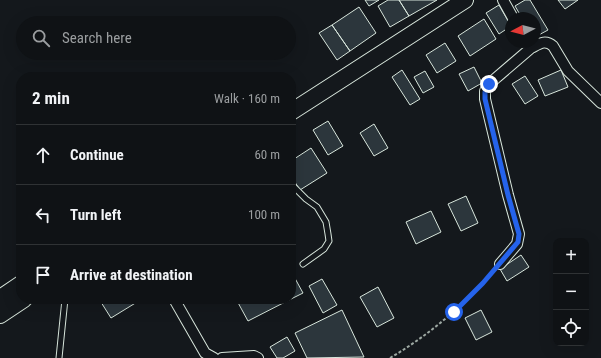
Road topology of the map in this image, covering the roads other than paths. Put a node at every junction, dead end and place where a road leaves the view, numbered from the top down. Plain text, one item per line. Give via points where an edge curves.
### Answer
1 (465, 0) edge
2 (503, 0) edge
3 (510, 12) edge
4 (541, 43) edge
5 (526, 48) edge
6 (601, 103) edge
7 (296, 109) edge
8 (296, 189) edge
9 (303, 264) dead end
10 (500, 264) road end
11 (16, 287) edge
12 (0, 298) edge
13 (16, 304) edge
14 (64, 304) edge
15 (177, 304) edge
16 (0, 315) edge
17 (59, 358) edge
18 (214, 358) edge
19 (222, 358) edge
20 (258, 358) edge

1 - 7 highway
2 - 3 street
4 - 6 street via 553,46 568,71
5 - 10 street via 489,84 485,92 519,234 517,244
8 - 9 lane via 317,207 326,222 329,242 324,249
11 - 12 highway
13 - 16 highway
14 - 17 lane
15 - 18 street via 205,353
19 - 20 street

